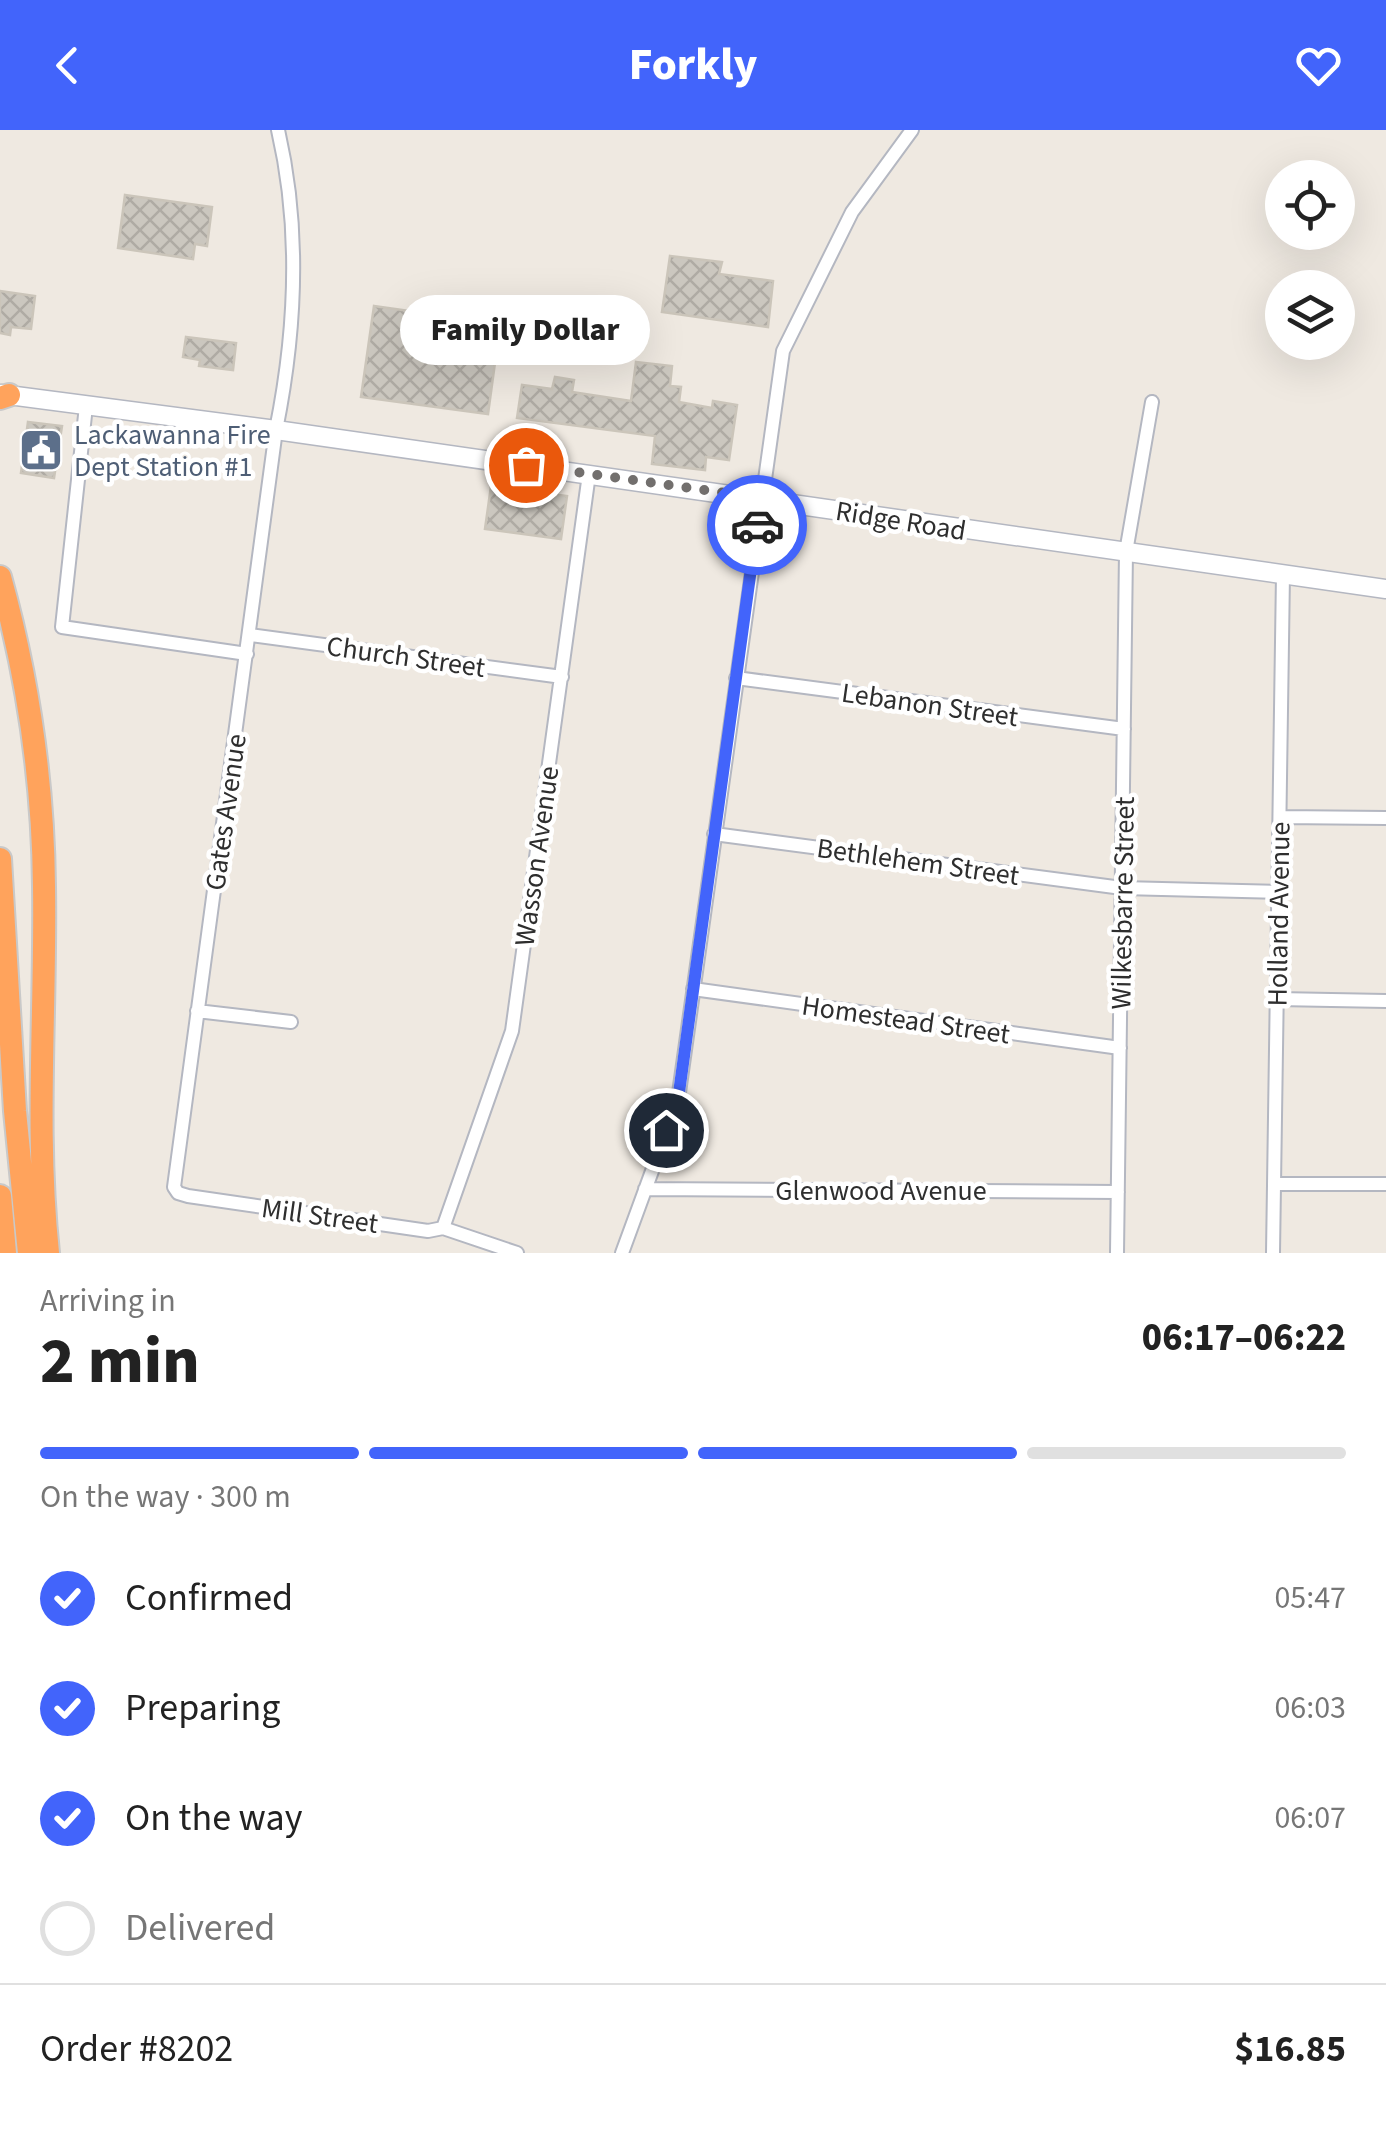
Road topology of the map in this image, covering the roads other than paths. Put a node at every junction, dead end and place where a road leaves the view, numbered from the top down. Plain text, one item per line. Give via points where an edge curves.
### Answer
1 (278, 130) edge
2 (912, 130) edge
3 (3, 396) edge
4 (1152, 402) dead end
5 (86, 406) junction
6 (276, 430) junction
7 (590, 474) junction
8 (761, 498) junction
9 (1126, 552) junction
10 (1284, 574) junction
11 (0, 577) edge
12 (1386, 589) edge
13 (250, 635) junction
14 (247, 654) junction
15 (562, 677) junction
16 (736, 678) junction
17 (1124, 730) junction
18 (1280, 817) junction
19 (1386, 818) edge
20 (714, 834) junction
21 (0, 859) edge
22 (1122, 888) junction
23 (1279, 892) junction
24 (693, 989) junction
25 (1277, 999) junction
26 (1386, 1002) edge
27 (198, 1011) junction
28 (291, 1022) dead end
29 (1120, 1048) junction
30 (1274, 1184) junction
31 (1386, 1184) edge
32 (644, 1188) junction
33 (1118, 1192) junction
34 (178, 1194) joint
35 (0, 1196) edge
36 (443, 1228) junction
37 (6, 1253) edge
38 (29, 1253) edge
39 (48, 1253) edge
40 (517, 1253) edge
41 (622, 1253) edge
42 (1117, 1253) edge
43 (1274, 1253) edge

1 - 6 street, Gates Avenue via 292,212 292,324
2 - 8 street via 852,212 783,351
3 - 5 main road, Ridge Road
4 - 9 street, Wilkesbarre Street
5 - 6 main road, Ridge Road
5 - 14 street via 62,627
6 - 7 main road, Ridge Road
6 - 13 street, Gates Avenue
7 - 8 main road, Ridge Road
7 - 15 street, Wasson Avenue
8 - 9 main road, Ridge Road
8 - 16 street
9 - 10 main road, Ridge Road
9 - 17 street, Wilkesbarre Street
10 - 12 main road, Ridge Road
10 - 18 street, Holland Avenue
11 - 39 highway via 22,668 42,824 40,1126
13 - 14 street, Gates Avenue
13 - 15 street, Church Street
14 - 27 street, Gates Avenue
15 - 36 street, Wasson Avenue via 512,1031
16 - 17 street, Lebanon Street
16 - 20 street
17 - 22 street, Wilkesbarre Street
18 - 19 street
18 - 23 street, Holland Avenue
20 - 22 street, Bethlehem Street
20 - 24 street
21 - 38 highway
22 - 23 street, Bethlehem Street
22 - 29 street, Wilkesbarre Street
23 - 25 street, Holland Avenue
24 - 29 street, Homestead Street
24 - 32 street via 678,1100
25 - 26 street
25 - 30 street, Holland Avenue
27 - 28 street
27 - 34 street, Gates Avenue via 174,1182
29 - 33 street, Wilkesbarre Street
30 - 31 street
30 - 43 street, Holland Avenue
32 - 33 street, Glenwood Avenue
32 - 41 street
33 - 42 street, Wilkesbarre Street
34 - 36 street, Mill Street
35 - 37 highway
36 - 40 street, Mill Street

